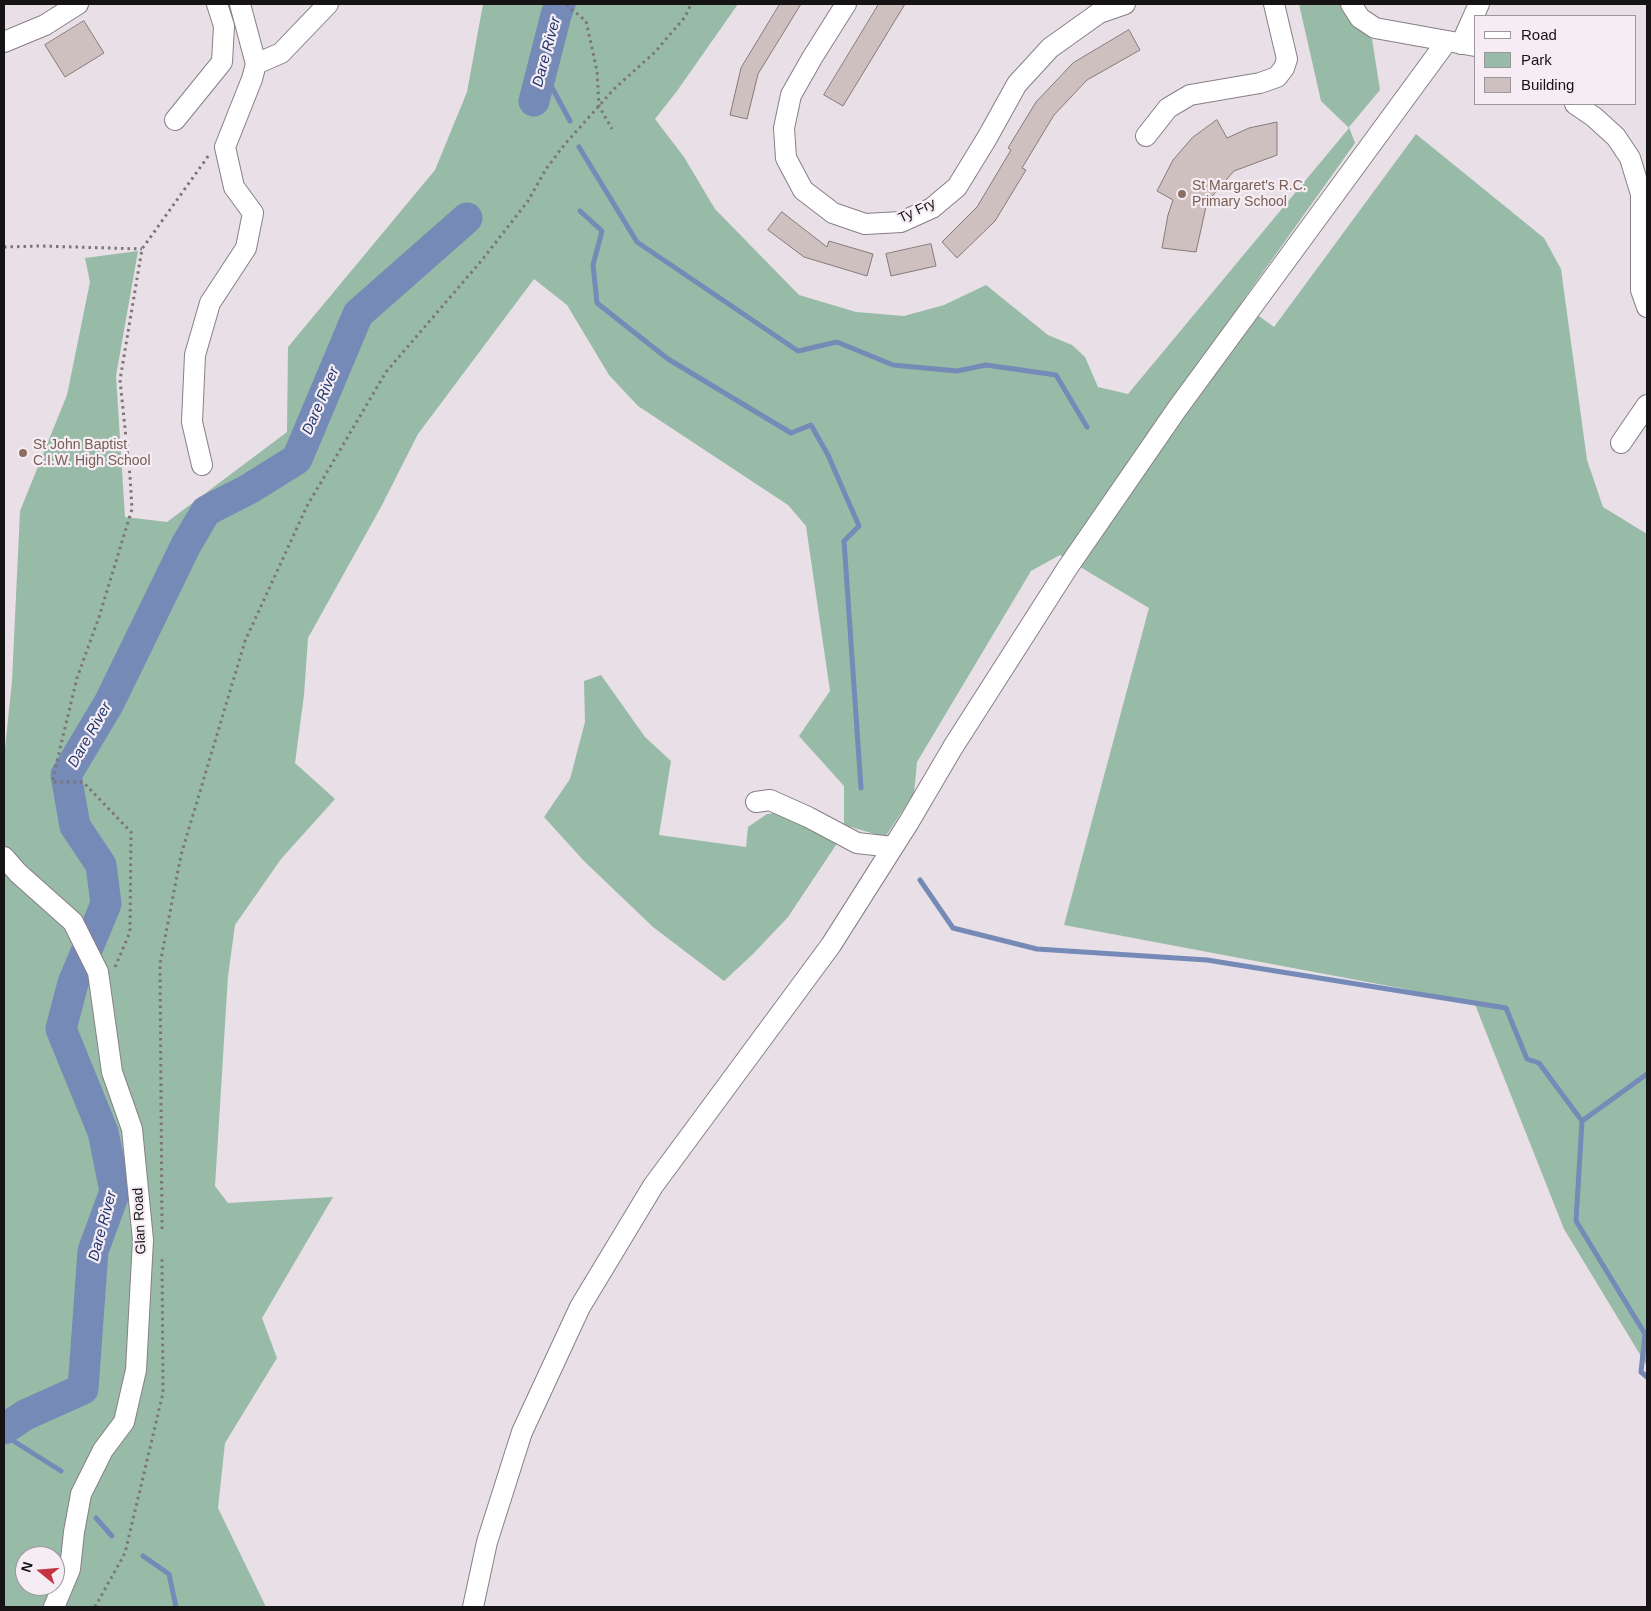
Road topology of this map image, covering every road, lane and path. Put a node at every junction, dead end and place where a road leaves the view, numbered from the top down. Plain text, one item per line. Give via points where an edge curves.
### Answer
1 (78, 4) edge
2 (216, 4) edge
3 (240, 4) edge
4 (328, 4) edge
5 (567, 4) edge
6 (691, 4) edge
7 (846, 4) edge
8 (1125, 4) edge
9 (1274, 4) edge
10 (1351, 4) edge
11 (1474, 15) edge
12 (4, 42) edge
13 (1461, 44) edge
14 (254, 71) junction
15 (1576, 105) edge
16 (599, 106) junction
17 (175, 120) dead end
18 (612, 129) dead end
19 (1146, 136) dead end
20 (224, 147) junction
21 (4, 247) edge
22 (142, 249) junction
23 (1647, 307) edge
24 (1647, 405) edge
25 (1621, 443) dead end
26 (202, 465) dead end
27 (756, 802) dead end
28 (893, 847) junction
29 (4, 857) edge
30 (176, 877) dead end
31 (102, 998) junction
32 (54, 1607) edge
33 (473, 1607) edge

1 - 12 street via 45,24
2 - 17 street via 224,26 222,62
3 - 14 street
4 - 14 street via 281,53
5 - 16 path via 586,21 597,71
6 - 16 path via 685,17 655,52 614,88
7 - 8 street, Ty Fry via 791,95 784,128 786,158 803,190 833,213 865,224 901,222 932,208 957,187 1017,84 1050,48 1099,13
9 - 19 street via 1287,59 1277,77 1190,95 1168,108
10 - 13 street via 1360,18 1375,28
11 - 13 street
13 - 28 street via 1177,409 1084,543
14 - 20 street
15 - 23 street via 1616,137 1630,158 1641,194 1641,290
16 - 18 path
16 - 30 path via 546,168 528,201 482,260 386,372 307,506 245,641
20 - 22 path via 207,156
20 - 26 street via 234,187 252,213 246,248 210,303 195,355 192,422
21 - 22 path
22 - 31 path via 120,380 132,509 77,678 52,782 82,782 131,832 130,932
24 - 25 street
27 - 28 street via 770,800 857,843
28 - 33 street via 831,945 653,1186 580,1307 522,1432 487,1542
29 - 31 street, Glan Road via 73,922 98,972
31 - 32 street, Glan Road via 112,1072 132,1130 143,1240 136,1370 124,1422 103,1450 81,1494 70,1570

